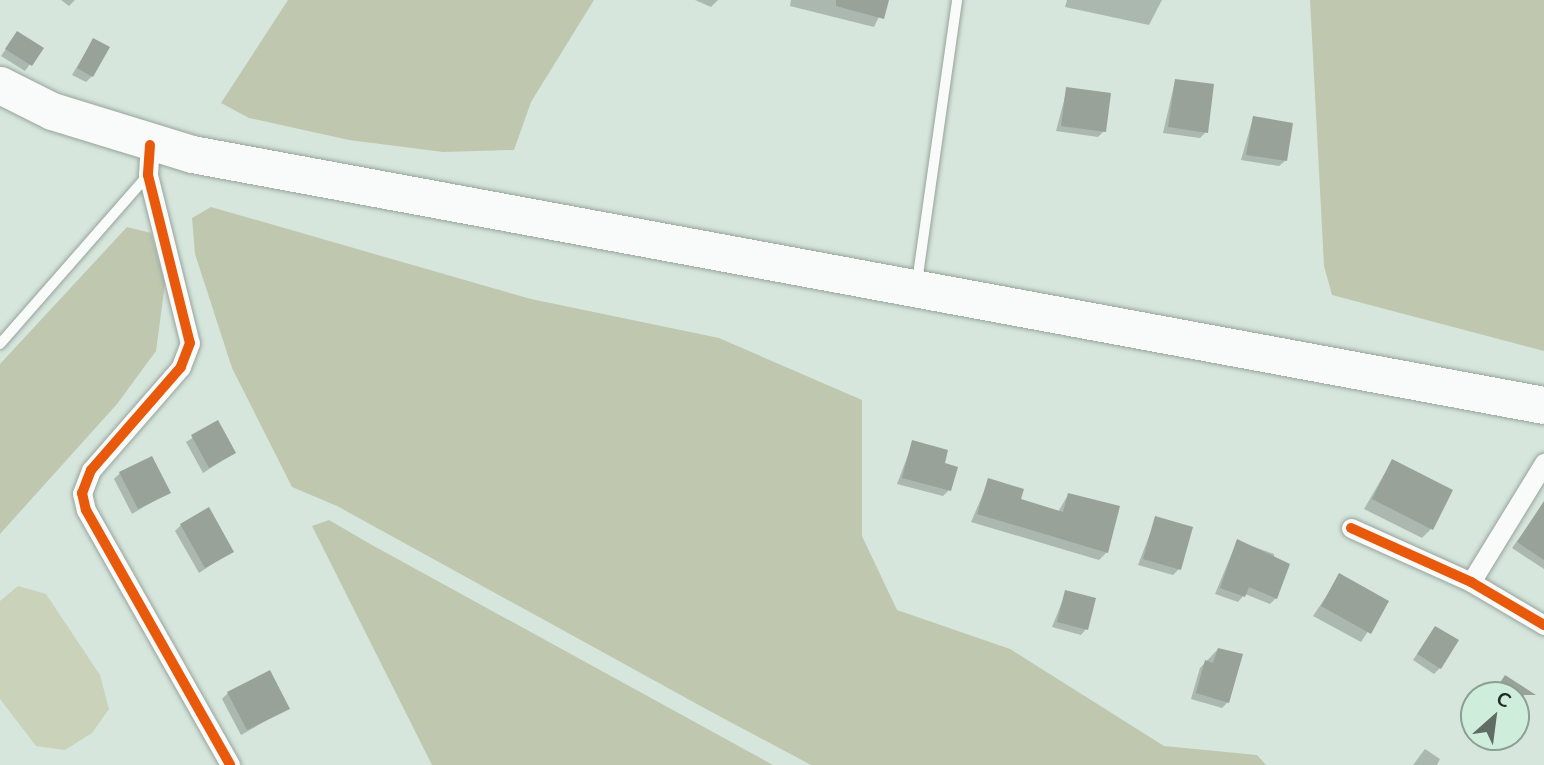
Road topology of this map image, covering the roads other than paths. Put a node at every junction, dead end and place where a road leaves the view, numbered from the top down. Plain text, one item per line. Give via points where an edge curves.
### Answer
1 (957, 0) edge
2 (0, 85) edge
3 (149, 160) junction
4 (916, 289) junction
5 (0, 344) edge
6 (1544, 405) edge
7 (1544, 463) edge
8 (1351, 528) dead end
9 (1471, 582) junction
10 (1544, 625) edge
11 (230, 765) edge

1 - 4 lane
2 - 3 highway
3 - 4 highway
3 - 5 lane
3 - 11 street via 190,343 181,367 91,470 82,493 86,510
4 - 6 highway
7 - 9 street
8 - 9 street
9 - 10 street

